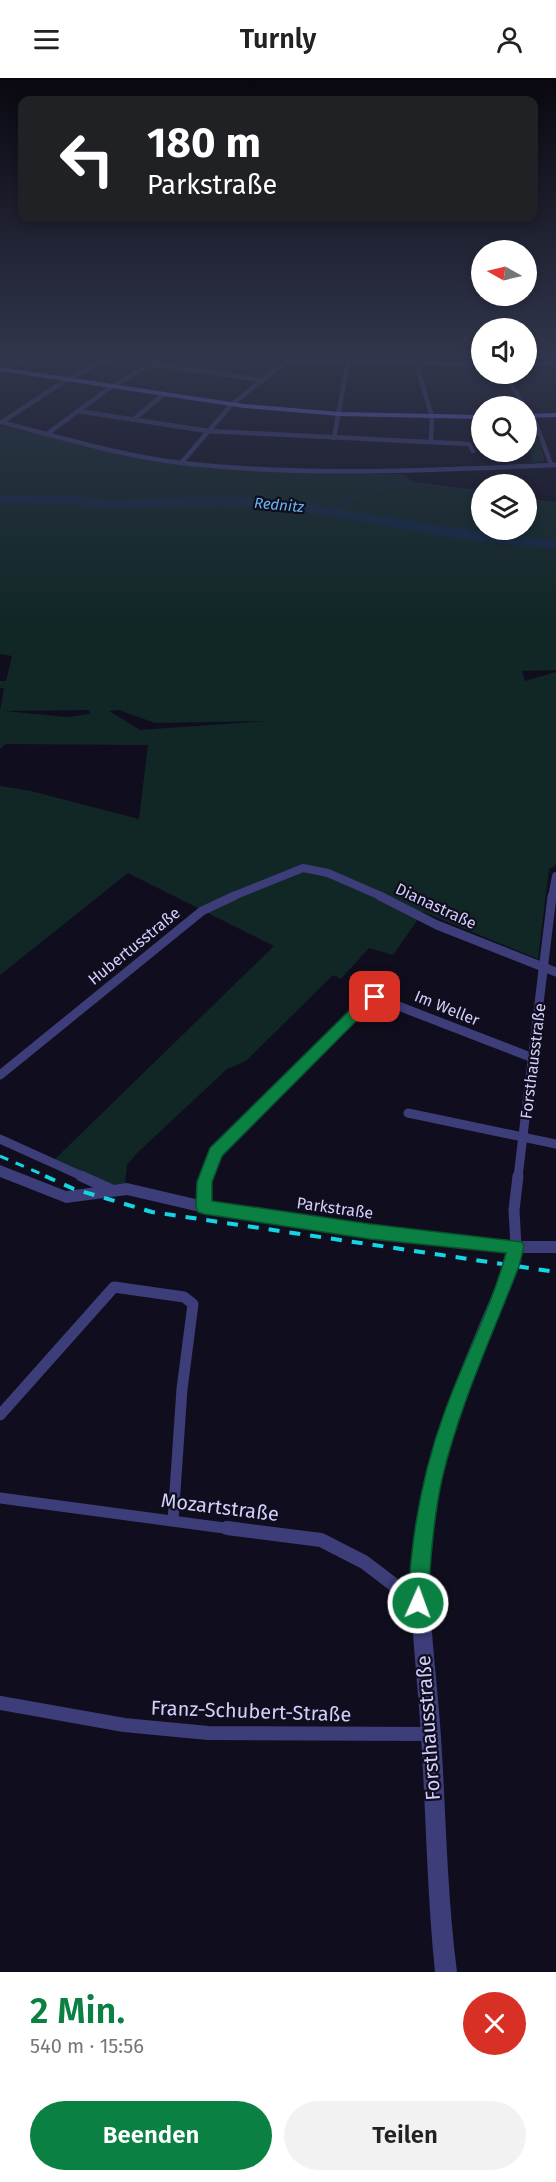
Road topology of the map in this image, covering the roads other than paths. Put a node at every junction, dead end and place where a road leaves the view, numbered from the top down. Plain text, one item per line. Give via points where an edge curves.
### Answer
1 (95, 444) edge
2 (197, 444) edge
3 (548, 444) edge
4 (181, 463) junction
5 (553, 464) edge
6 (303, 868) joint
7 (556, 876) edge
8 (545, 969) junction
9 (556, 972) edge
10 (533, 1058) junction
11 (0, 1075) edge
12 (408, 1113) dead end
13 (0, 1139) edge
14 (523, 1139) junction
15 (556, 1144) edge
16 (0, 1171) edge
17 (112, 1190) junction
18 (204, 1207) junction
19 (516, 1247) junction
20 (556, 1247) edge
21 (0, 1415) edge
22 (0, 1497) edge
23 (173, 1520) junction
24 (418, 1603) junction
25 (0, 1703) edge
26 (431, 1734) junction
27 (446, 1972) edge

1 - 4 street
2 - 4 street
3 - 5 street
4 - 5 street via 368,473
6 - 8 street, Dianastraße via 361,886 436,926
6 - 11 street, Hubertusstraße via 202,911
7 - 8 street, Forsthausstraße
8 - 9 street, Dianastraße
8 - 10 street, Forsthausstraße
10 - 14 street, Forsthausstraße
10 - 18 street, Im Weller via 375,997 216,1152 205,1182
12 - 14 street, Forsthausstraße
13 - 17 street, Parkstraße
14 - 15 street
14 - 19 street, Forsthausstraße via 514,1210
16 - 17 street, Parkstraße via 66,1197
17 - 18 street, Parkstraße via 127,1189
18 - 19 street, Parkstraße via 370,1232
19 - 20 street, Parkstraße
19 - 24 street, Forsthausstraße via 433,1478 420,1548
21 - 23 street via 114,1287 184,1297 193,1304 193,1317 182,1389
22 - 23 street, Mozartstraße
23 - 24 street, Mozartstraße via 321,1540 364,1562
24 - 26 street, Forsthausstraße
25 - 26 street, Franz-Schubert-Straße via 124,1725 208,1733
26 - 27 street, Forsthausstraße via 439,1918

